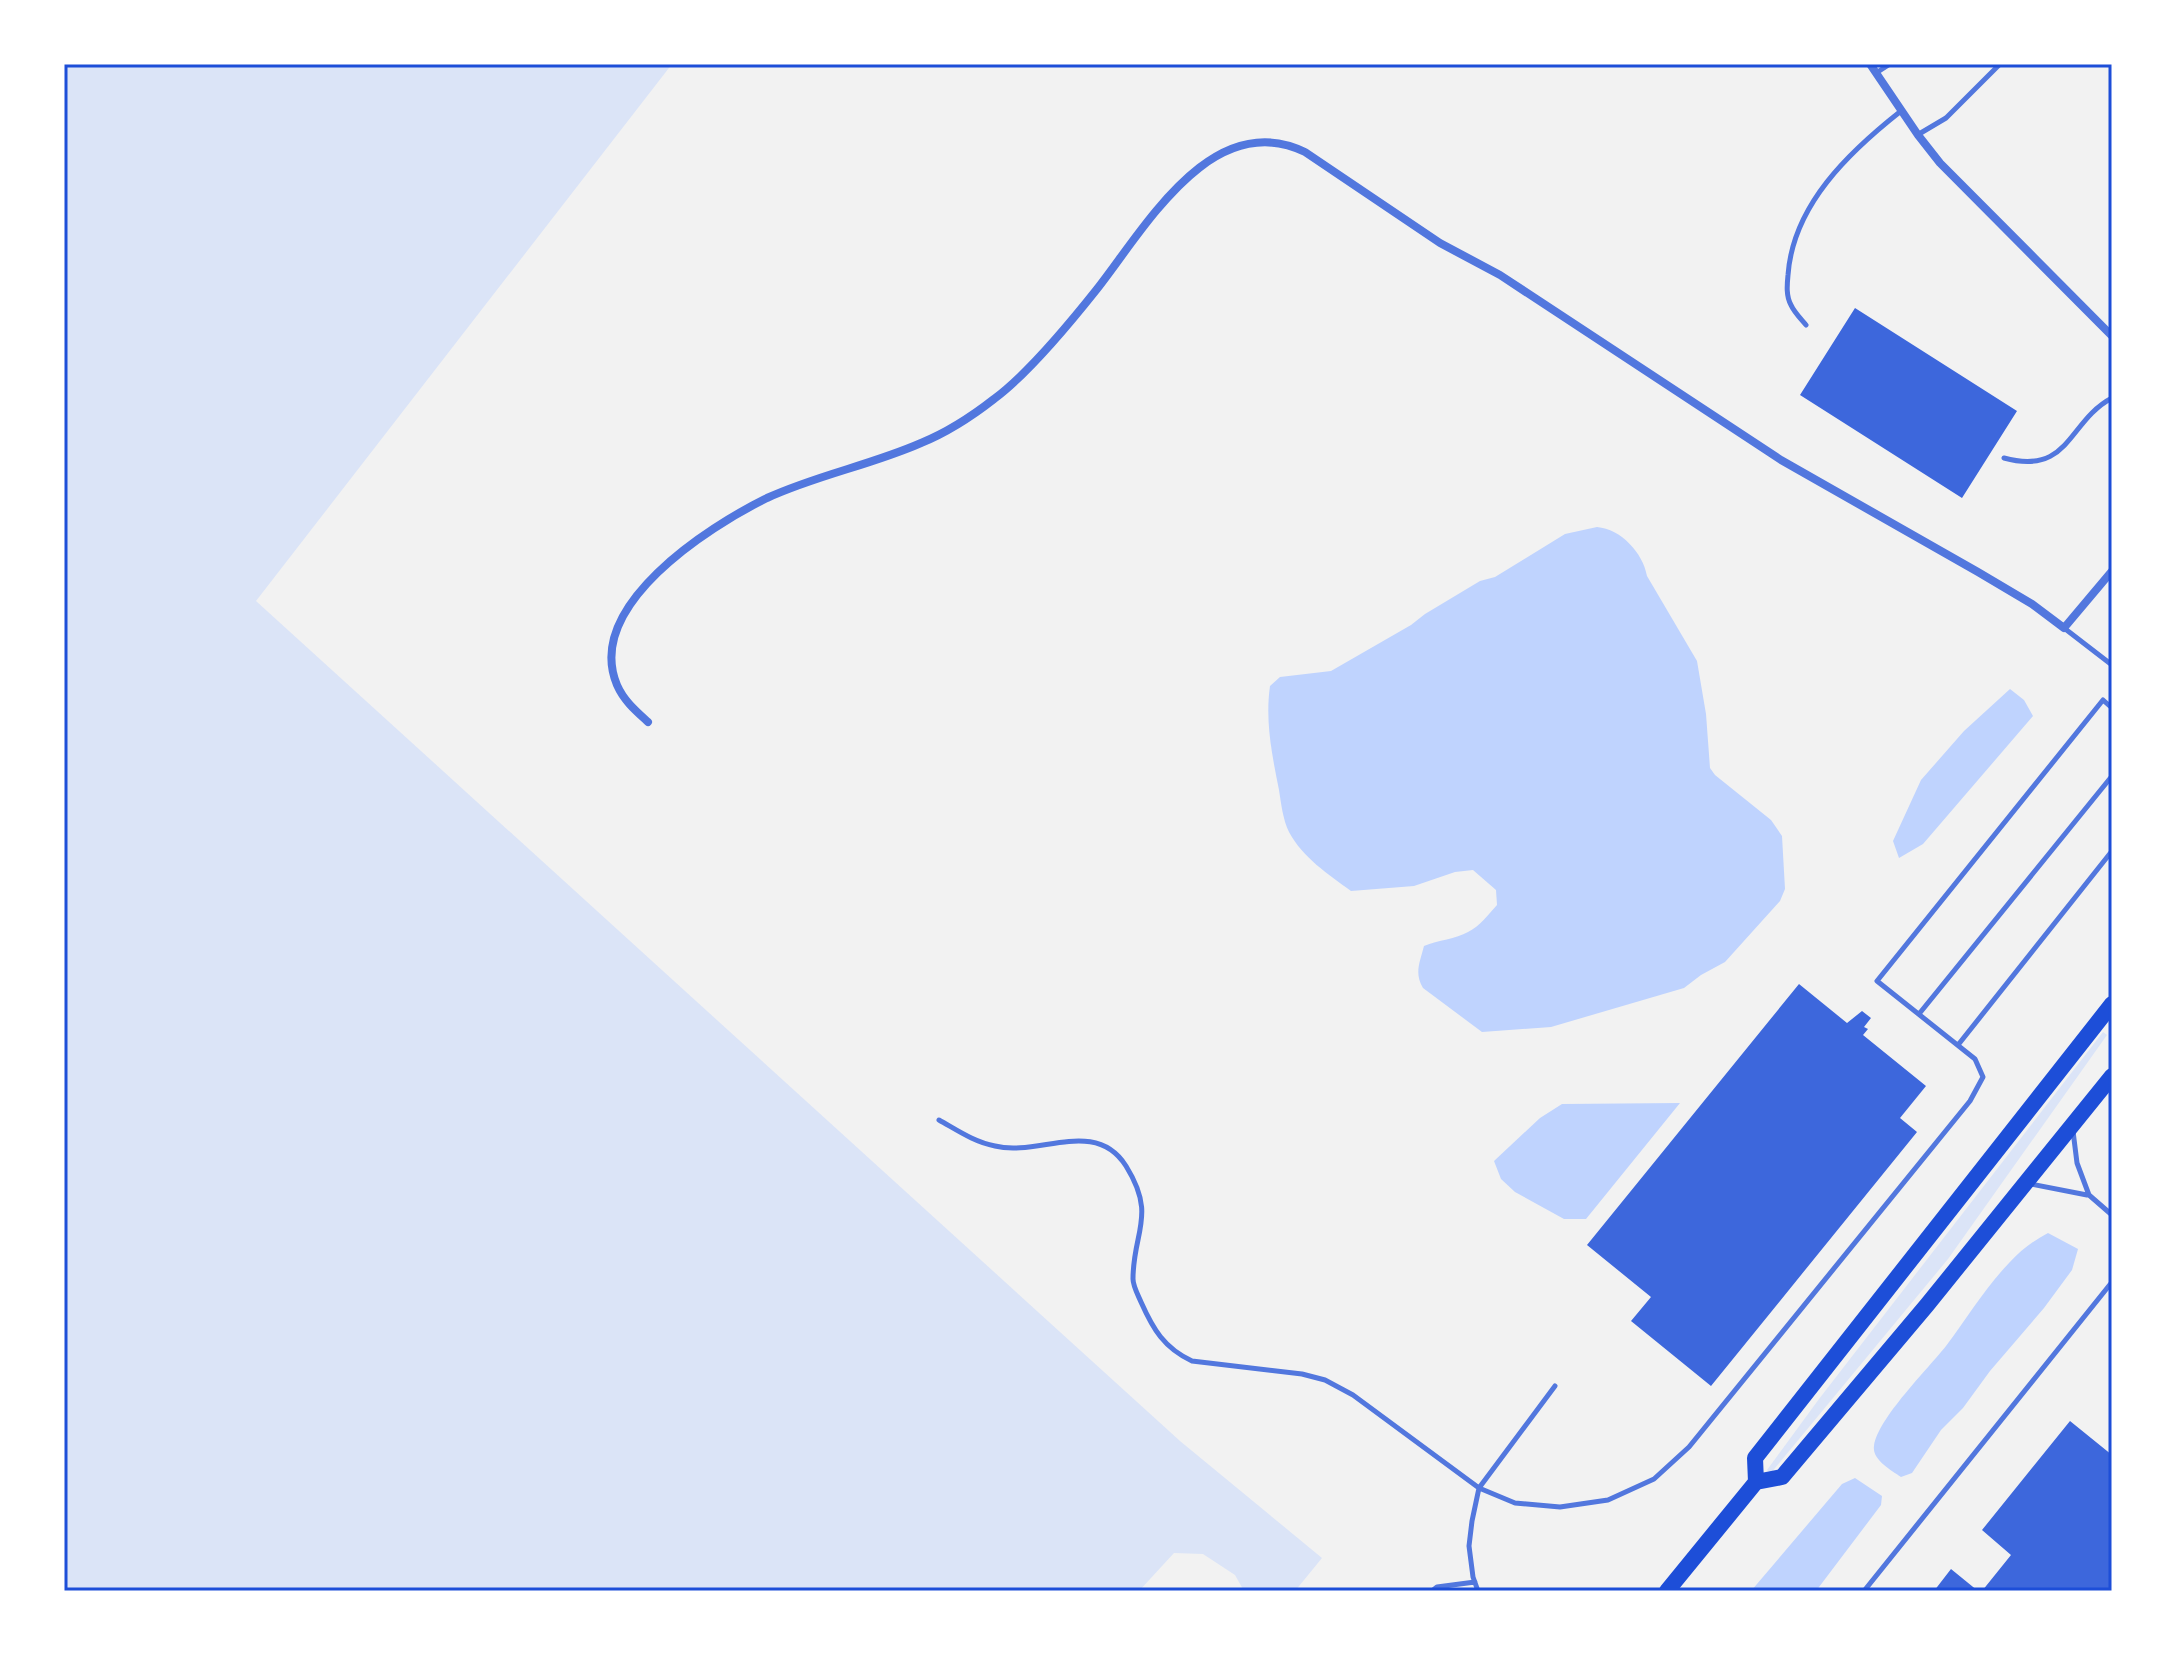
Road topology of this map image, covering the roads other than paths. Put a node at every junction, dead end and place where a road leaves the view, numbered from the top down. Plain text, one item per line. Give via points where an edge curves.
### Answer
1 (1870, 64) edge
2 (1890, 64) edge
3 (2000, 64) edge
4 (1876, 73) junction
5 (1902, 111) junction
6 (1918, 135) junction
7 (1806, 325) dead end
8 (2112, 336) edge
9 (2112, 398) edge
10 (2004, 458) dead end
11 (2112, 571) edge
12 (2064, 628) junction
13 (2112, 665) edge
14 (2112, 708) edge
15 (648, 722) dead end
16 (2112, 776) edge
17 (2112, 851) edge
18 (2112, 1004) edge
19 (1919, 1014) junction
20 (1958, 1045) junction
21 (2112, 1076) edge
22 (939, 1120) dead end
23 (2072, 1126) junction
24 (2026, 1183) junction
25 (2089, 1195) junction
26 (2112, 1215) edge
27 (2112, 1282) edge
28 (1555, 1386) dead end
29 (1756, 1482) junction
30 (1479, 1488) junction
31 (1475, 1582) junction
32 (1432, 1591) edge
33 (1478, 1591) edge
34 (1667, 1591) edge
35 (1864, 1591) edge

1 - 4 street
2 - 4 lane
3 - 6 lane via 1946,118
4 - 5 street
5 - 6 street
5 - 7 lane via 1860,143 1798,227 1787,288 1789,304
6 - 8 street
9 - 10 lane via 2096,408 2059,452 2040,461
11 - 12 street
12 - 13 lane
12 - 15 street via 2032,604 1781,460 1305,152 1264,140 1211,160 1172,192 1065,326 995,398 928,440 766,499 669,563 625,610 611,649 622,694
14 - 19 lane via 2103,700 1877,981
16 - 19 lane
17 - 20 lane
18 - 29 main road via 1755,1458
19 - 20 lane
20 - 30 lane via 1975,1059 1983,1077 1970,1101 1689,1447 1654,1479 1608,1500 1560,1507 1515,1503
21 - 23 main road
22 - 30 lane via 995,1147 1023,1149 1086,1140 1109,1148 1126,1166 1144,1209 1133,1282 1154,1330 1168,1346 1192,1361 1325,1380
23 - 24 main road
23 - 25 lane
24 - 25 lane
24 - 29 main road via 1782,1477
25 - 26 lane
27 - 35 lane
28 - 30 lane
29 - 34 main road
30 - 31 lane via 1469,1546
31 - 32 lane
31 - 33 lane

